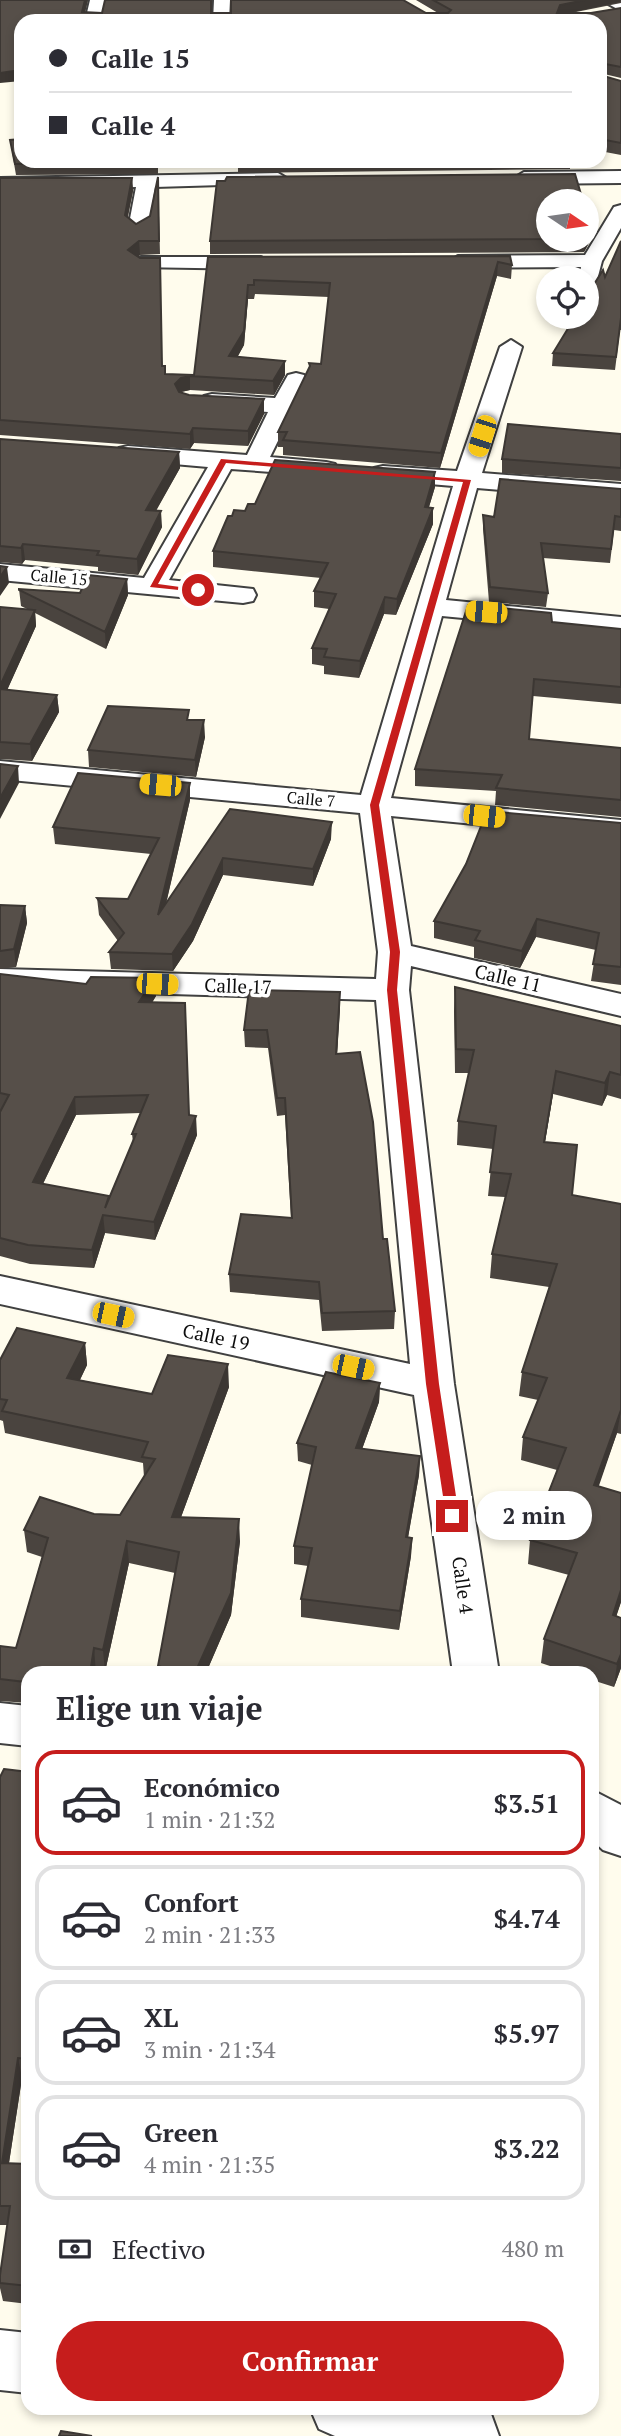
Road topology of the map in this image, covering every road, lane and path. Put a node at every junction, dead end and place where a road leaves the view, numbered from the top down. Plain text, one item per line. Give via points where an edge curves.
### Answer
1 (604, 7) edge
2 (621, 8) edge
3 (0, 162) edge
4 (176, 168) edge
5 (621, 177) edge
6 (498, 178) edge
7 (294, 179) edge
8 (147, 180) junction
9 (172, 180) junction
10 (2, 188) edge
11 (621, 211) edge
12 (138, 229) edge
13 (281, 262) edge
14 (442, 262) edge
15 (141, 263) edge
16 (512, 347) dead end
17 (296, 380) dead end
18 (190, 400) edge
19 (283, 407) junction
20 (105, 452) edge
21 (224, 460) junction
22 (255, 463) junction
23 (467, 480) junction
24 (621, 492) edge
25 (0, 572) edge
26 (153, 585) junction
27 (243, 595) dead end
28 (432, 607) junction
29 (621, 625) edge
30 (0, 770) edge
31 (374, 805) junction
32 (621, 830) edge
33 (395, 952) junction
34 (0, 979) edge
35 (392, 990) junction
36 (621, 1005) edge
37 (0, 1290) edge
38 (433, 1384) junction
39 (475, 1666) edge
40 (0, 1723) edge
41 (21, 1725) edge
42 (599, 1817) edge
43 (621, 1834) edge
44 (0, 2360) edge
45 (21, 2362) edge
46 (372, 2415) edge
47 (469, 2436) edge

1 - 2 street
3 - 10 street via 10,174
4 - 9 street
5 - 6 street
7 - 9 street
8 - 9 street
8 - 10 street
8 - 12 street
11 - 14 street via 590,271
13 - 15 street
16 - 23 street, Calle 4
17 - 19 street
18 - 19 street
19 - 22 street
20 - 21 street
21 - 22 street
21 - 26 street
22 - 23 street
23 - 24 street
23 - 28 street, Calle 4
25 - 26 street, Calle 15
26 - 27 street, Calle 15
28 - 29 street
28 - 31 street, Calle 4
30 - 31 street, Calle 7
31 - 32 street, Calle 7
31 - 33 street, Calle 4
33 - 35 street, Calle 4
33 - 36 street, Calle 11
34 - 35 street, Calle 17
35 - 38 street, Calle 4
37 - 38 street, Calle 19
38 - 39 street, Calle 4
40 - 41 street
42 - 43 street
44 - 45 street
46 - 47 street

